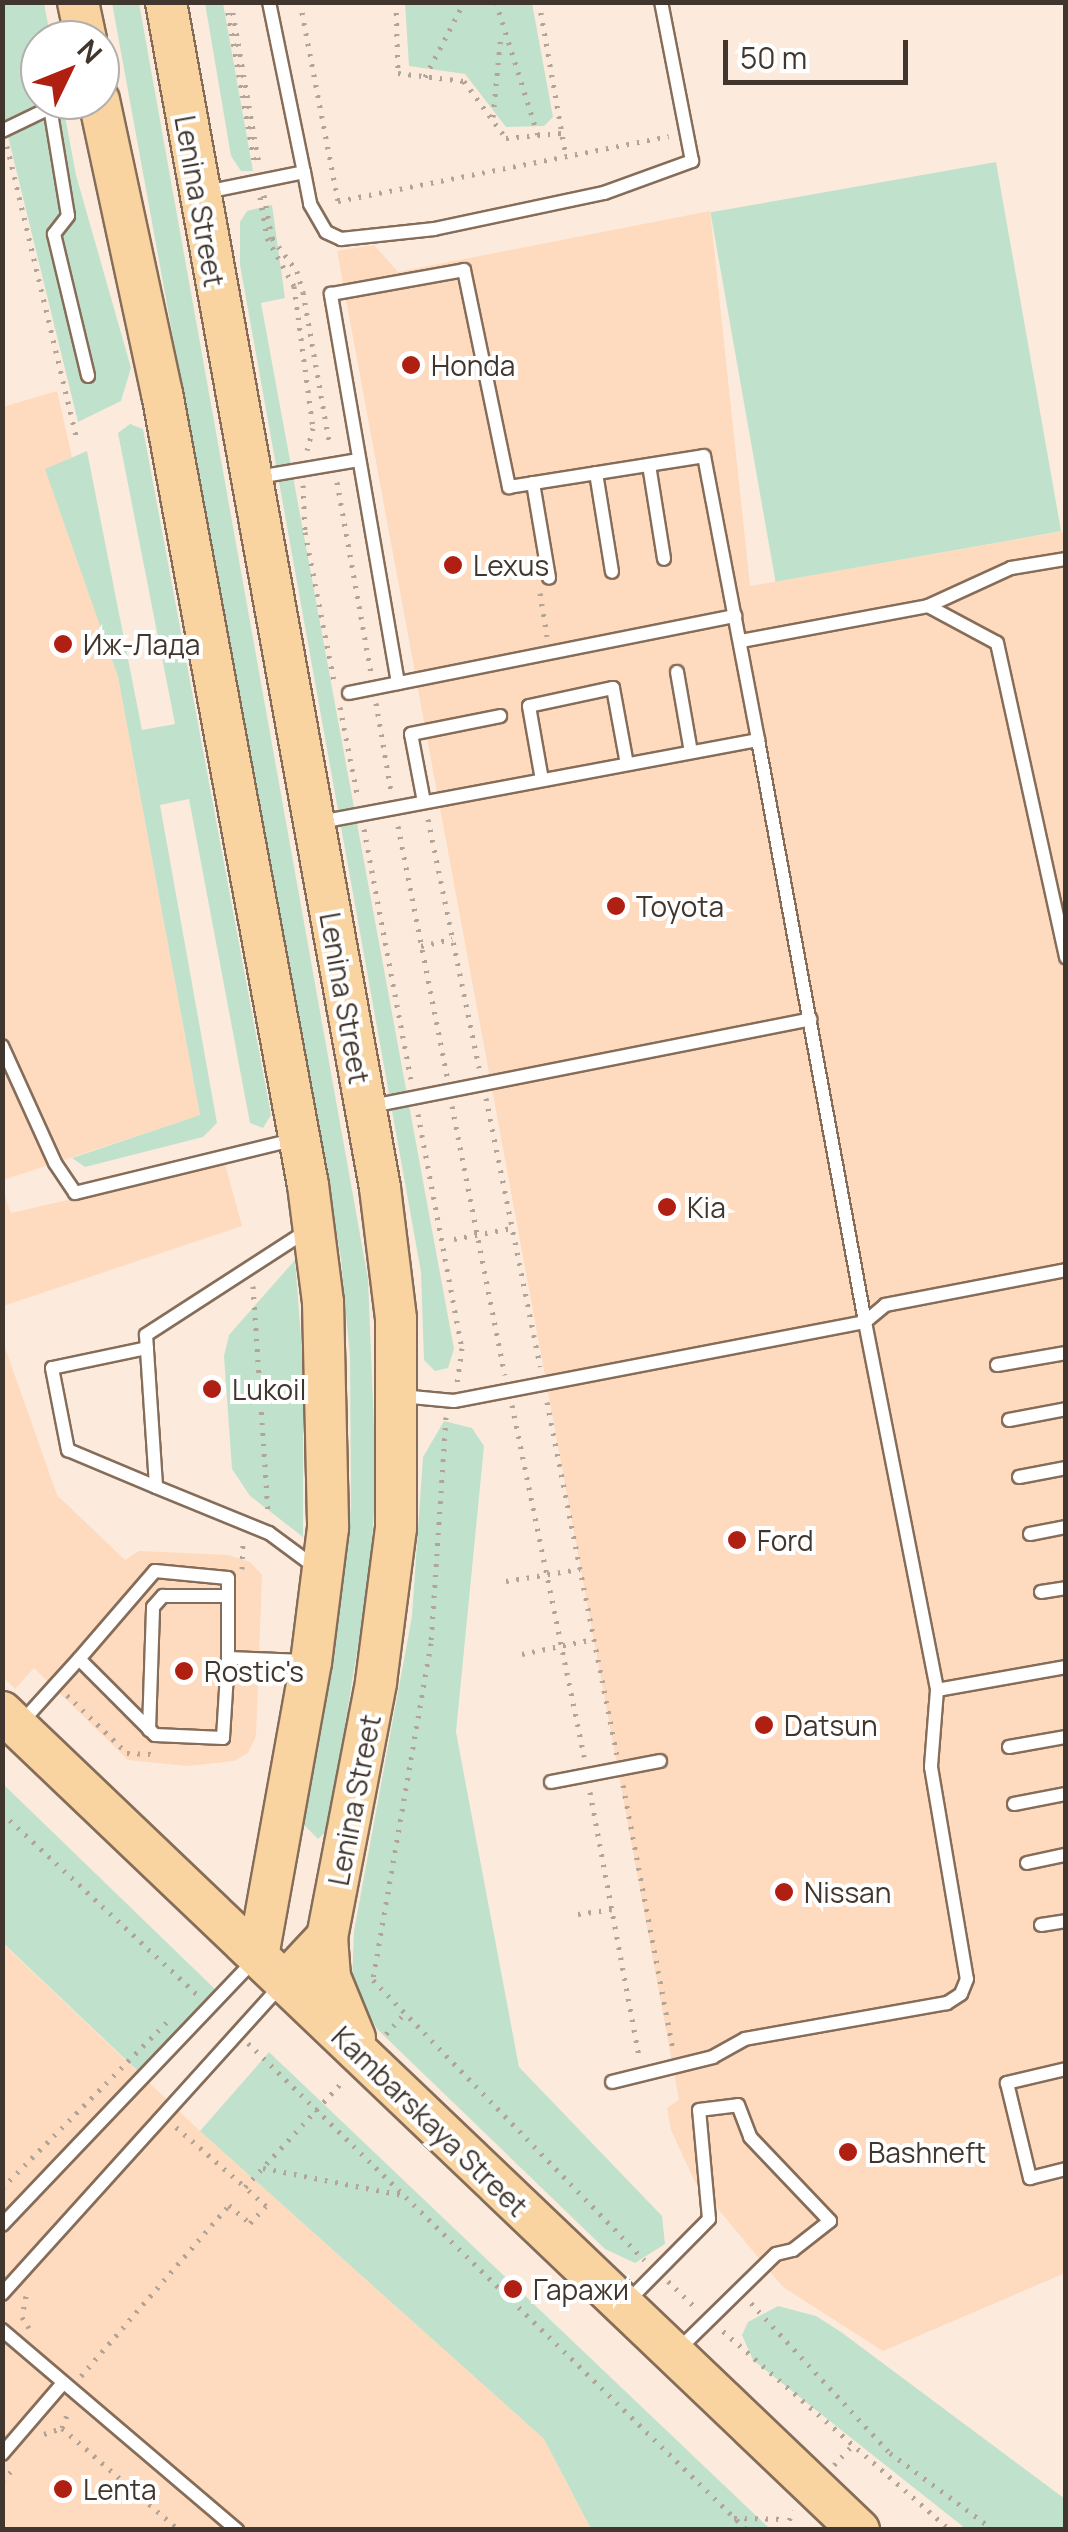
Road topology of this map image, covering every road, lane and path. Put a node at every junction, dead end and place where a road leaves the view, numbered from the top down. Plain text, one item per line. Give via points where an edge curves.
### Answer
1 (166, 2) edge
2 (231, 2) edge
3 (269, 2) edge
4 (300, 2) edge
5 (396, 2) edge
6 (464, 2) edge
7 (496, 2) edge
8 (539, 2) edge
9 (661, 2) edge
10 (502, 26) junction
11 (425, 77) junction
12 (52, 120) edge
13 (103, 120) edge
14 (493, 120) junction
15 (3, 131) edge
16 (562, 132) junction
17 (686, 132) junction
18 (538, 135) junction
19 (566, 156) junction
20 (304, 172) junction
21 (262, 181) junction
22 (198, 193) junction
23 (303, 292) junction
24 (291, 295) dead end
25 (88, 376) dead end
26 (77, 440) dead end
27 (359, 460) junction
28 (334, 464) junction
29 (648, 464) junction
30 (596, 473) junction
31 (249, 479) junction
32 (533, 483) junction
33 (664, 559) dead end
34 (1066, 559) edge
35 (612, 572) dead end
36 (549, 578) joint
37 (928, 606) junction
38 (735, 616) junction
39 (740, 641) junction
40 (550, 653) junction
41 (677, 672) dead end
42 (398, 683) junction
43 (374, 688) junction
44 (349, 693) dead end
45 (500, 716) dead end
46 (758, 740) junction
47 (691, 752) junction
48 (627, 764) junction
49 (542, 780) junction
50 (424, 802) junction
51 (394, 808) junction
52 (312, 823) junction
53 (453, 939) junction
54 (421, 946) junction
55 (1066, 958) edge
56 (810, 1019) junction
57 (2, 1046) edge
58 (483, 1084) junction
59 (450, 1090) junction
60 (365, 1107) junction
61 (299, 1138) junction
62 (314, 1225) junction
63 (512, 1228) junction
64 (477, 1234) junction
65 (454, 1239) dead end
66 (252, 1268) junction
67 (1066, 1270) edge
68 (865, 1322) junction
69 (147, 1348) junction
70 (1066, 1353) edge
71 (997, 1365) dead end
72 (544, 1387) junction
73 (509, 1392) junction
74 (398, 1396) junction
75 (454, 1402) junction
76 (1066, 1409) edge
77 (1010, 1420) dead end
78 (1066, 1468) edge
79 (1018, 1477) dead end
80 (156, 1486) junction
81 (1066, 1527) edge
82 (269, 1533) junction
83 (1030, 1534) dead end
84 (580, 1569) junction
85 (323, 1572) junction
86 (546, 1574) junction
87 (506, 1581) dead end
88 (1066, 1588) edge
89 (1041, 1592) dead end
90 (228, 1596) junction
91 (594, 1639) junction
92 (562, 1646) junction
93 (522, 1654) dead end
94 (228, 1658) junction
95 (79, 1659) junction
96 (311, 1662) junction
97 (1066, 1667) edge
98 (936, 1690) junction
99 (10, 1720) edge
100 (150, 1730) junction
101 (1066, 1737) edge
102 (1009, 1747) dead end
103 (660, 1761) dead end
104 (620, 1769) junction
105 (587, 1776) junction
106 (551, 1782) dead end
107 (1066, 1794) edge
108 (1014, 1804) dead end
109 (2, 1814) edge
110 (1066, 1855) edge
111 (1027, 1863) dead end
112 (612, 1909) junction
113 (578, 1914) dead end
114 (1066, 1921) edge
115 (1041, 1925) dead end
116 (327, 1938) junction
117 (271, 1969) junction
118 (194, 1996) dead end
119 (207, 2006) junction
120 (180, 2009) dead end
121 (404, 2014) junction
122 (237, 2034) junction
123 (365, 2057) junction
124 (675, 2062) junction
125 (1066, 2069) edge
126 (642, 2075) junction
127 (612, 2082) dead end
128 (320, 2107) junction
129 (163, 2141) dead end
130 (263, 2168) junction
131 (1066, 2170) edge
132 (244, 2187) junction
133 (2, 2188) edge
134 (410, 2197) junction
135 (2, 2224) edge
136 (657, 2271) junction
137 (38, 2282) dead end
138 (738, 2290) junction
139 (2, 2294) edge
140 (622, 2307) junction
141 (708, 2321) junction
142 (2, 2330) edge
143 (33, 2334) dead end
144 (672, 2356) junction
145 (68, 2362) dead end
146 (82, 2372) junction
147 (62, 2384) junction
148 (95, 2384) dead end
149 (76, 2394) junction
150 (62, 2428) junction
151 (33, 2446) dead end
152 (2, 2454) edge
153 (23, 2458) dead end
154 (2, 2481) edge
155 (734, 2518) junction
156 (786, 2519) dead end
157 (179, 2530) edge
158 (237, 2530) edge
159 (746, 2530) edge
160 (859, 2530) edge
161 (950, 2530) edge
162 (994, 2530) edge

1 - 22 main road, Lenina Street
2 - 21 path
3 - 20 lane
4 - 19 path via 338,202
5 - 11 path via 398,73
6 - 11 path
7 - 10 path
8 - 16 path
9 - 17 lane
10 - 14 path
10 - 18 path
11 - 14 path via 464,81
12 - 25 lane via 68,216 54,234
13 - 61 main road via 162,393
14 - 18 path via 506,138
15 - 26 path
16 - 18 path
16 - 19 path
17 - 19 path
17 - 20 lane via 692,160 604,193 341,240 326,232 310,204
20 - 21 lane
21 - 22 lane
21 - 23 path via 272,238
22 - 31 main road, Lenina Street
23 - 24 path
23 - 28 path
27 - 28 lane
27 - 32 lane via 331,294 464,270 508,487
27 - 42 lane
28 - 31 lane
28 - 43 path
29 - 30 lane
29 - 33 lane
29 - 38 lane via 704,456
30 - 32 lane
30 - 35 lane
31 - 52 main road, Lenina Street
32 - 36 lane
34 - 37 lane via 1011,568
36 - 40 path via 538,580
37 - 39 lane
37 - 55 lane via 998,644
38 - 39 lane
38 - 40 lane
39 - 46 lane
40 - 42 lane
41 - 47 lane
42 - 43 lane
43 - 44 lane
43 - 51 path
45 - 50 lane via 411,734
46 - 47 lane
46 - 56 lane
47 - 48 lane
48 - 49 lane
48 - 49 lane via 613,688 529,706
49 - 50 lane
50 - 51 lane
50 - 53 path
51 - 52 lane
51 - 54 path
52 - 60 main road, Lenina Street
53 - 54 path
53 - 58 path
54 - 59 path
56 - 58 lane
56 - 68 lane
57 - 61 lane via 75,1192
58 - 59 lane
58 - 63 path
59 - 60 lane
59 - 64 path
60 - 74 main road, Lenina Street via 390,1264
61 - 62 main road
62 - 66 lane
62 - 85 main road via 330,1413
63 - 64 path
63 - 72 path
64 - 65 path
64 - 73 path
66 - 69 lane via 146,1335
66 - 82 path
67 - 68 lane via 885,1305
68 - 72 lane
68 - 98 lane
69 - 80 lane
69 - 80 lane via 52,1368 68,1450
70 - 71 lane
72 - 73 lane
72 - 84 path
73 - 75 lane
73 - 86 path
74 - 75 lane
74 - 116 main road, Lenina Street via 388,1608
75 - 121 path via 444,1421 431,1644 372,1980
76 - 77 lane
78 - 79 lane
80 - 82 lane
81 - 83 lane
82 - 85 lane
84 - 86 path
84 - 91 path
85 - 96 main road
86 - 87 path
86 - 92 path
88 - 89 lane
90 - 94 lane
90 - 95 lane via 228,1578 155,1572
90 - 100 lane via 163,1596 154,1607
91 - 92 path
91 - 104 path
92 - 93 path
92 - 105 path
94 - 96 lane
94 - 100 lane via 223,1738
95 - 99 lane
95 - 100 lane
96 - 117 main road
97 - 98 lane
98 - 124 lane via 931,1768 967,1979 962,1994 947,2003 745,2039 713,2057
99 - 117 main road, Kambarskaya Street
101 - 102 lane
103 - 104 lane
104 - 105 lane
104 - 124 path
105 - 106 lane
105 - 112 path
107 - 108 lane
109 - 119 path
110 - 111 lane
112 - 113 path
112 - 126 path
114 - 115 lane
116 - 117 main road
116 - 123 main road via 336,1993
117 - 119 lane
117 - 122 lane
117 - 123 main road, Kambarskaya Street
118 - 119 path
119 - 135 lane
120 - 133 path
121 - 123 path
121 - 136 path
122 - 128 path
122 - 139 lane
123 - 128 path
123 - 140 main road, Kambarskaya Street
124 - 126 lane
125 - 131 lane via 1007,2083 1030,2178
126 - 127 lane
128 - 130 path
128 - 134 path
129 - 132 path via 176,2127
130 - 132 path
130 - 134 path
132 - 146 path via 266,2206 250,2224 229,2205
134 - 155 path
136 - 138 lane via 709,2219 698,2110 738,2105 750,2137 830,2221 793,2250 776,2254
136 - 140 lane
136 - 141 path
137 - 143 path via 22,2306
138 - 141 lane
138 - 162 path via 890,2454
140 - 144 main road, Kambarskaya Street
141 - 144 lane
141 - 161 path via 744,2345
142 - 147 lane
144 - 160 main road, Kambarskaya Street
145 - 146 path
146 - 148 path
146 - 149 path
147 - 149 lane
147 - 152 lane
149 - 150 path
149 - 158 lane
150 - 151 path
150 - 157 path
153 - 154 path
155 - 156 path
155 - 159 path

